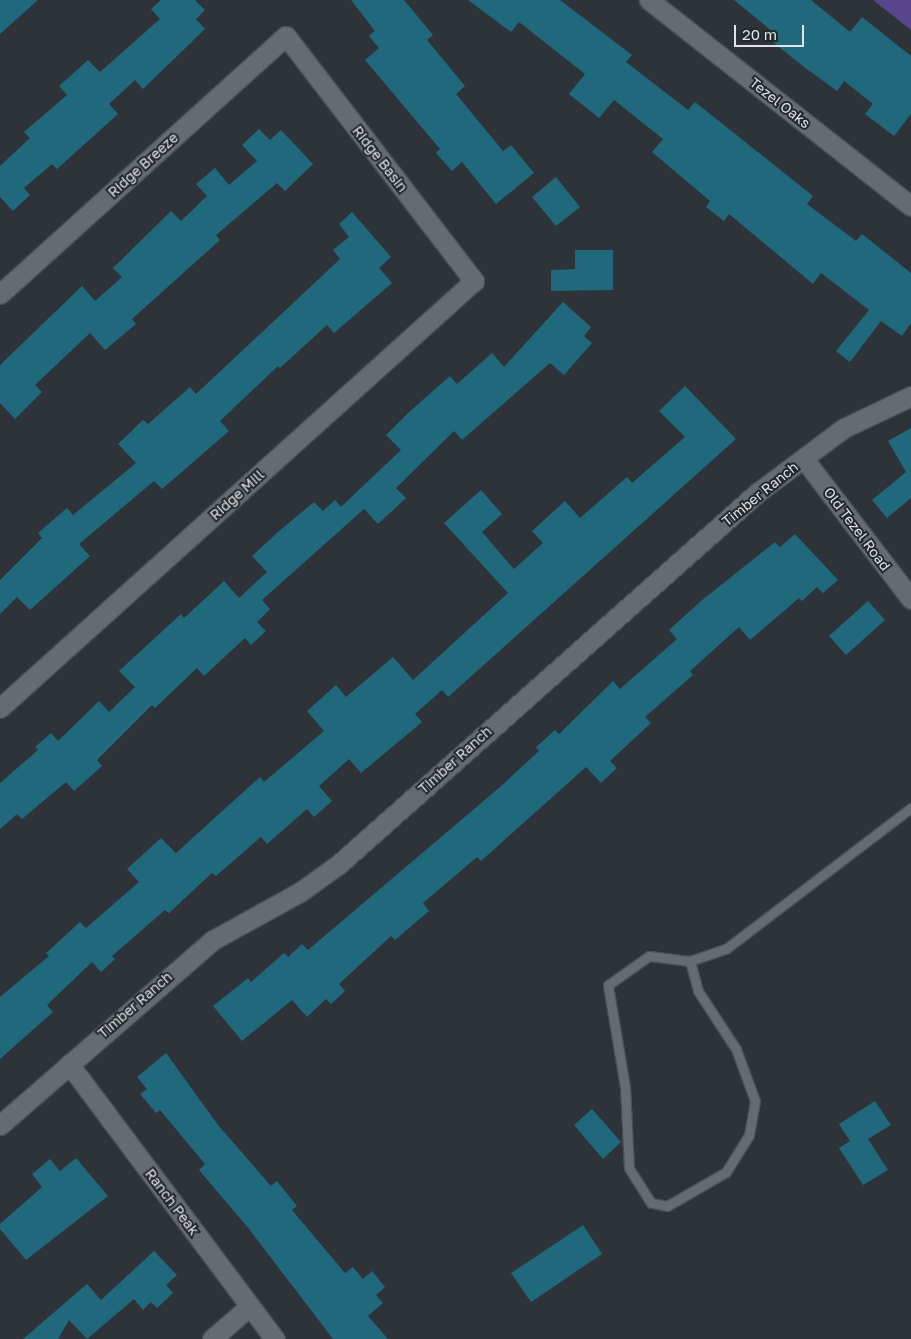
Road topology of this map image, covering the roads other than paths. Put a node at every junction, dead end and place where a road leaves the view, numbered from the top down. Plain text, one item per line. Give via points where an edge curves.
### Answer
1 (649, 0) edge
2 (286, 36) joint
3 (911, 206) edge
4 (474, 281) joint
5 (0, 294) edge
6 (911, 396) edge
7 (804, 459) junction
8 (911, 599) edge
9 (0, 708) edge
10 (911, 808) edge
11 (690, 961) junction
12 (69, 1064) junction
13 (0, 1125) edge
14 (250, 1306) junction
15 (212, 1339) edge
16 (275, 1339) edge

1 - 3 street, Tezel Oaks
2 - 4 street, Ridge Basin
2 - 5 street, Ridge Breeze
4 - 9 street, Ridge Mill
6 - 7 street, Timber Ranch via 844,428
7 - 8 street, Old Tezel Road
7 - 12 street, Timber Ranch via 757,493 338,864 300,892 213,940
10 - 11 lane via 727,948
11 - 11 lane via 648,956 608,985 626,1087 629,1168 651,1203 667,1206 726,1172 749,1135 755,1101 736,1049 698,991
12 - 13 street, Timber Ranch
12 - 14 street, Ranch Peak
14 - 15 street
14 - 16 street, Ranch Peak

